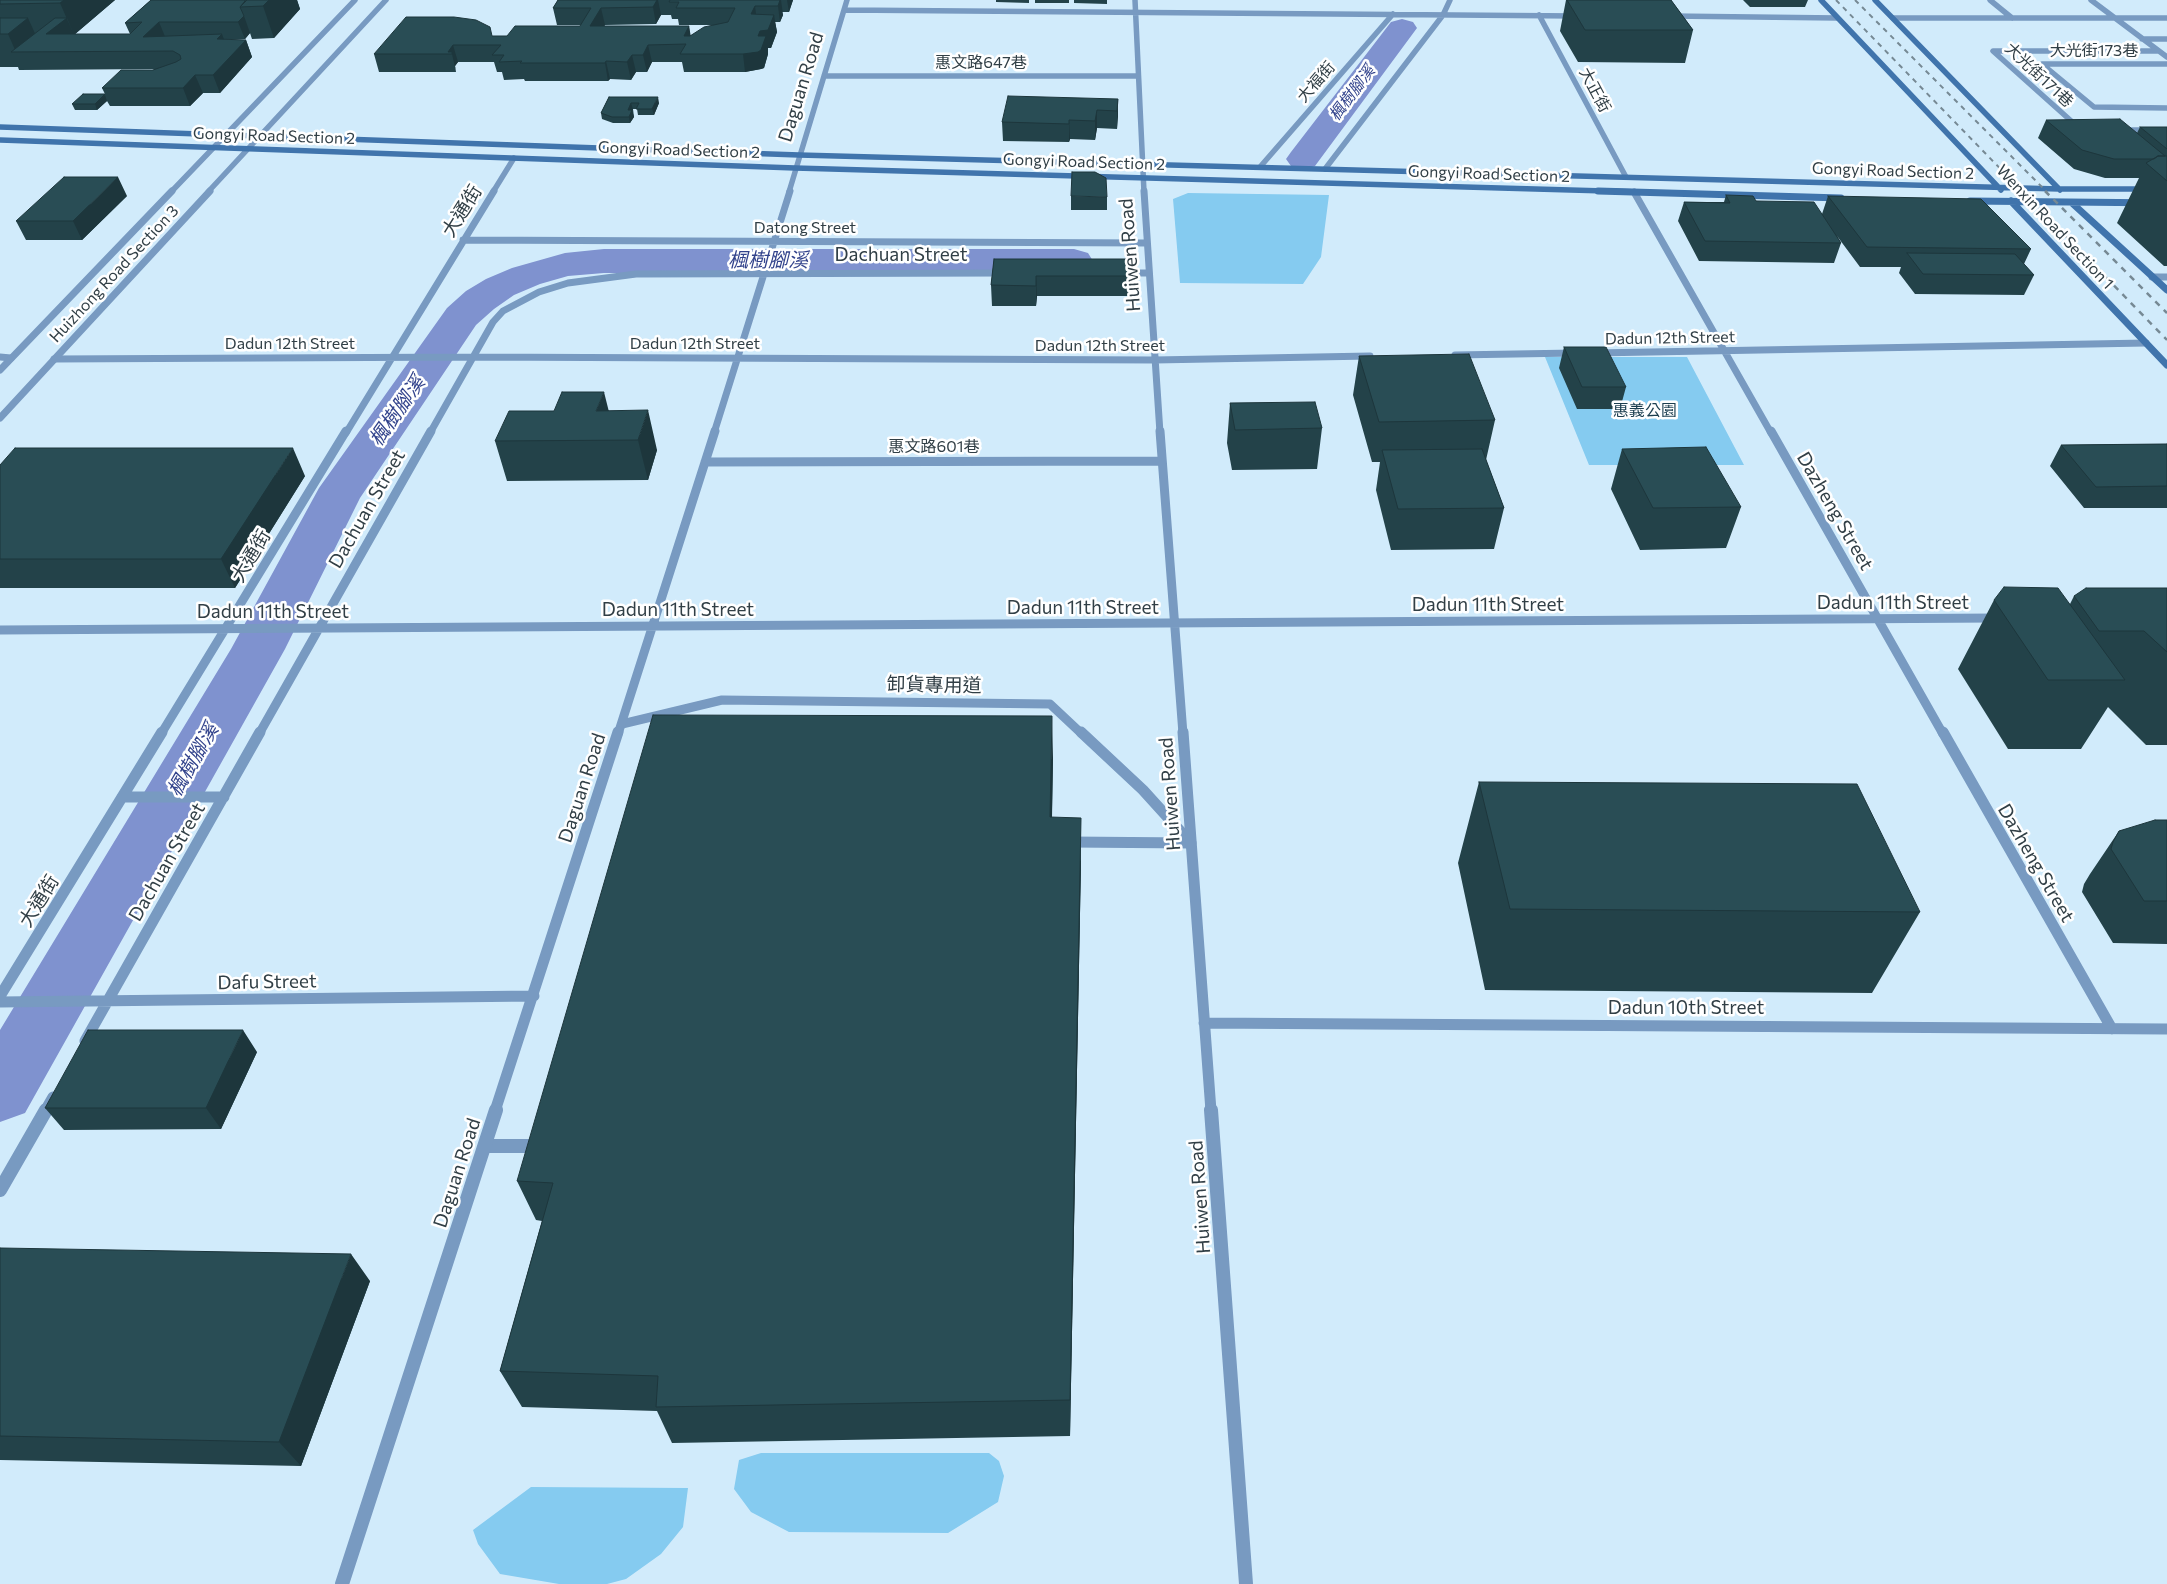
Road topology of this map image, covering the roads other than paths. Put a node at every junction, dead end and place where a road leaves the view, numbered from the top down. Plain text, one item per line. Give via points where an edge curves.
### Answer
1 (355, 0) edge
2 (386, 0) edge
3 (847, 0) edge
4 (1135, 0) edge
5 (1450, 0) edge
6 (1821, 0) edge
7 (1875, 0) edge
8 (1990, 0) edge
9 (2091, 0) edge
10 (844, 10) junction
11 (1136, 12) junction
12 (1393, 14) junction
13 (1443, 15) junction
14 (1539, 15) junction
15 (1579, 16) edge
16 (1658, 16) edge
17 (1837, 18) junction
18 (1893, 18) junction
19 (2012, 18) junction
20 (2115, 18) junction
21 (2167, 18) edge
22 (2142, 39) junction
23 (2167, 39) edge
24 (2158, 51) junction
25 (2167, 57) edge
26 (2167, 64) edge
27 (824, 76) junction
28 (1138, 76) junction
29 (2167, 108) edge
30 (0, 127) edge
31 (2090, 130) edge
32 (2109, 130) edge
33 (2167, 130) edge
34 (226, 134) junction
35 (261, 135) junction
36 (0, 140) edge
37 (213, 148) junction
38 (248, 149) junction
39 (799, 155) junction
40 (514, 158) junction
41 (1142, 164) junction
42 (1260, 167) junction
43 (795, 168) junction
44 (1324, 169) junction
45 (1626, 177) junction
46 (1143, 178) junction
47 (1999, 188) junction
48 (2059, 189) junction
49 (2167, 189) edge
50 (1634, 192) junction
51 (1854, 198) edge
52 (1963, 201) edge
53 (2013, 203) junction
54 (2167, 203) edge
55 (2073, 204) junction
56 (463, 240) junction
57 (1147, 243) junction
58 (773, 244) junction
59 (766, 270) junction
60 (1011, 273) edge
61 (1110, 273) edge
62 (1149, 273) junction
63 (2152, 277) junction
64 (2167, 277) edge
65 (2167, 290) edge
66 (2146, 343) junction
67 (1725, 350) junction
68 (1450, 355) edge
69 (1381, 356) edge
70 (0, 357) edge
71 (473, 357) junction
72 (11, 358) junction
73 (392, 358) junction
74 (738, 358) junction
75 (54, 359) junction
76 (1155, 360) junction
77 (2167, 365) edge
78 (0, 370) edge
79 (0, 418) edge
80 (1162, 460) junction
81 (705, 462) junction
82 (2008, 618) edge
83 (1878, 619) junction
84 (1174, 623) junction
85 (653, 626) junction
86 (319, 628) junction
87 (228, 629) junction
88 (0, 630) edge
89 (622, 724) junction
90 (122, 797) junction
91 (224, 797) junction
92 (1060, 842) edge
93 (1191, 843) junction
94 (0, 996) edge
95 (534, 996) junction
96 (108, 1001) junction
97 (0, 1002) edge
98 (1204, 1023) junction
99 (2112, 1029) junction
100 (2167, 1029) edge
101 (78, 1053) edge
102 (59, 1087) edge
103 (486, 1146) junction
104 (556, 1146) edge
105 (0, 1190) edge
106 (342, 1584) edge
107 (1246, 1584) edge

1 - 34 street, Huizhong Road Section 3
2 - 35 street, Huizhong Road Section 3
3 - 10 street, Daguan Road
4 - 11 street, Huiwen Road
5 - 13 street
6 - 17 main road, Wenxin Road Section 1
7 - 18 main road, Wenxin Road Section 1
8 - 19 street
9 - 20 street
10 - 11 street
10 - 27 street, Daguan Road
11 - 12 street
11 - 28 street, Huiwen Road
12 - 13 street
12 - 42 street, 大福街
13 - 14 street
13 - 44 street
14 - 15 street
14 - 45 street, 大正街
16 - 17 street
17 - 47 main road, Wenxin Road Section 1
18 - 19 street
18 - 48 main road, Wenxin Road Section 1
19 - 20 street
20 - 21 street
20 - 22 street
22 - 23 street
22 - 24 street
24 - 25 street
24 - 31 street, 大光街171巷 via 1993,51 2080,130
26 - 29 street, 大光街173巷 via 2042,64 2094,107
27 - 28 street, 惠文路647巷
27 - 39 street, Daguan Road
28 - 41 street, Huiwen Road
30 - 34 main road, Gongyi Road Section 2
32 - 33 street
34 - 35 main road, Gongyi Road Section 2
34 - 37 street, Huizhong Road Section 3
35 - 38 street, Huizhong Road Section 3
35 - 39 main road, Gongyi Road Section 2
36 - 37 main road, Gongyi Road Section 2
37 - 38 main road, Gongyi Road Section 2
37 - 72 street, Huizhong Road Section 3
38 - 40 main road, Gongyi Road Section 2
38 - 75 street, Huizhong Road Section 3
39 - 41 main road, Gongyi Road Section 2
39 - 43 street, Daguan Road
40 - 43 main road, Gongyi Road Section 2
40 - 56 street, 大通街
41 - 42 main road, Gongyi Road Section 2
41 - 46 street, Huiwen Road
42 - 44 main road, Gongyi Road Section 2
43 - 46 main road, Gongyi Road Section 2
43 - 58 street, Daguan Road
44 - 45 main road, Gongyi Road Section 2
45 - 47 main road, Gongyi Road Section 2
46 - 50 main road, Gongyi Road Section 2
46 - 57 street, Huiwen Road
47 - 48 main road, Gongyi Road Section 2
47 - 53 main road, Wenxin Road Section 1
48 - 49 main road, Gongyi Road Section 2
48 - 55 main road, Wenxin Road Section 1
50 - 51 main road, Gongyi Road Section 2
50 - 67 street, Dazheng Street
52 - 53 main road, Gongyi Road Section 2
53 - 55 main road, Gongyi Road Section 2
53 - 66 main road, Wenxin Road Section 1
54 - 55 main road, Gongyi Road Section 2
55 - 63 main road, Wenxin Road Section 1
56 - 58 street, Datong Street
56 - 73 street, 大通街
57 - 58 street, Datong Street
57 - 62 street, Huiwen Road
58 - 59 street, Daguan Road
59 - 60 street, Dachuan Street
59 - 71 street, Dachuan Street via 636,274 568,283 539,292 503,311
59 - 74 street, Daguan Road
61 - 62 street
62 - 76 street, Huiwen Road
63 - 64 street
63 - 65 main road, Wenxin Road Section 1
66 - 67 street, Dadun 12th Street
66 - 77 main road, Wenxin Road Section 1
67 - 68 street, Dadun 12th Street
67 - 83 street, Dazheng Street
69 - 76 street, Dadun 12th Street
70 - 72 street
71 - 73 street, Dadun 12th Street
71 - 74 street, Dadun 12th Street
71 - 86 street, Dachuan Street
72 - 78 street, Huizhong Road Section 3
73 - 75 street, Dadun 12th Street
73 - 87 street, 大通街
74 - 76 street, Dadun 12th Street
74 - 81 street, Daguan Road
75 - 79 street, Huizhong Road Section 3
76 - 80 street, Huiwen Road
80 - 81 street, 惠文路601巷
80 - 84 street, Huiwen Road
81 - 85 street, Daguan Road
82 - 83 street, Dadun 11th Street
83 - 84 street, Dadun 11th Street
83 - 99 street, Dazheng Street
84 - 85 street, Dadun 11th Street
84 - 93 street, Huiwen Road
85 - 86 street, Dadun 11th Street
85 - 89 street, Daguan Road
86 - 87 street, Dadun 11th Street
86 - 91 street, Dachuan Street
87 - 88 street, Dadun 11th Street
87 - 90 street, 大通街
89 - 93 street, 卸貨專用道 via 722,700 1050,704 1143,790
89 - 95 street, Daguan Road
90 - 91 street
90 - 94 street, 大通街
91 - 96 street, Dachuan Street
92 - 93 street
93 - 98 street, Huiwen Road
95 - 96 street, Dafu Street
95 - 103 street, Daguan Road
96 - 97 street, Dafu Street
96 - 101 street, Dachuan Street
98 - 99 street, Dadun 10th Street
98 - 107 street, Huiwen Road
99 - 100 street, Dadun 10th Street
102 - 105 street
103 - 104 street
103 - 106 street, Daguan Road

